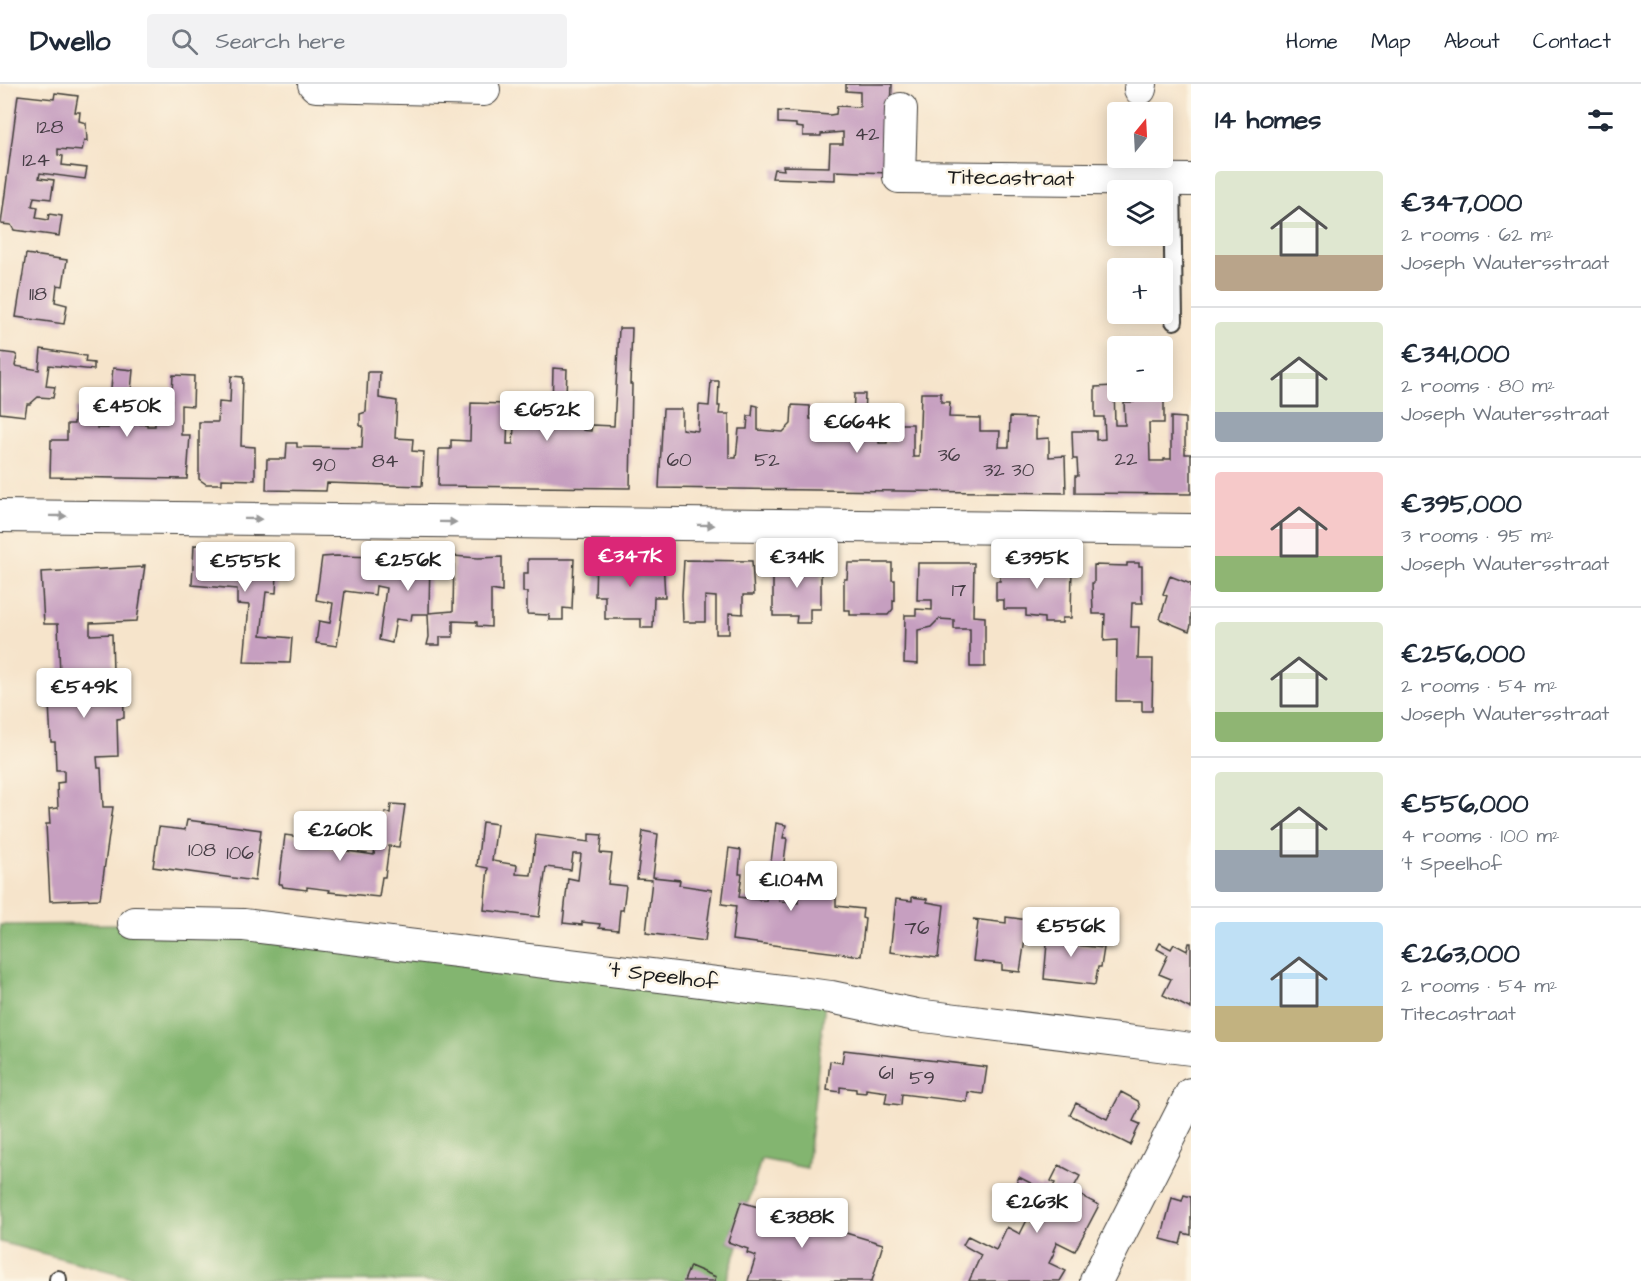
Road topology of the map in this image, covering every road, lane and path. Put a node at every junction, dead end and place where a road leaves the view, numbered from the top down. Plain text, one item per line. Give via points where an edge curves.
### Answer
1 (314, 84) edge
2 (483, 90) dead end
3 (901, 109) dead end
4 (1182, 180) edge
5 (1174, 321) dead end
6 (0, 516) edge
7 (1142, 530) junction
8 (1191, 530) edge
9 (1191, 539) edge
10 (134, 923) dead end
11 (1191, 1049) edge
12 (1191, 1094) edge
13 (1178, 1148) edge
14 (1096, 1281) edge

1 - 2 street
3 - 4 street, Titecastraat via 899,177
4 - 5 lane
6 -> 7 street
7 - 8 street
7 - 9 street
10 - 11 street, 't Speelhof via 256,926 831,997 916,1015
12 - 13 street
13 - 14 street

